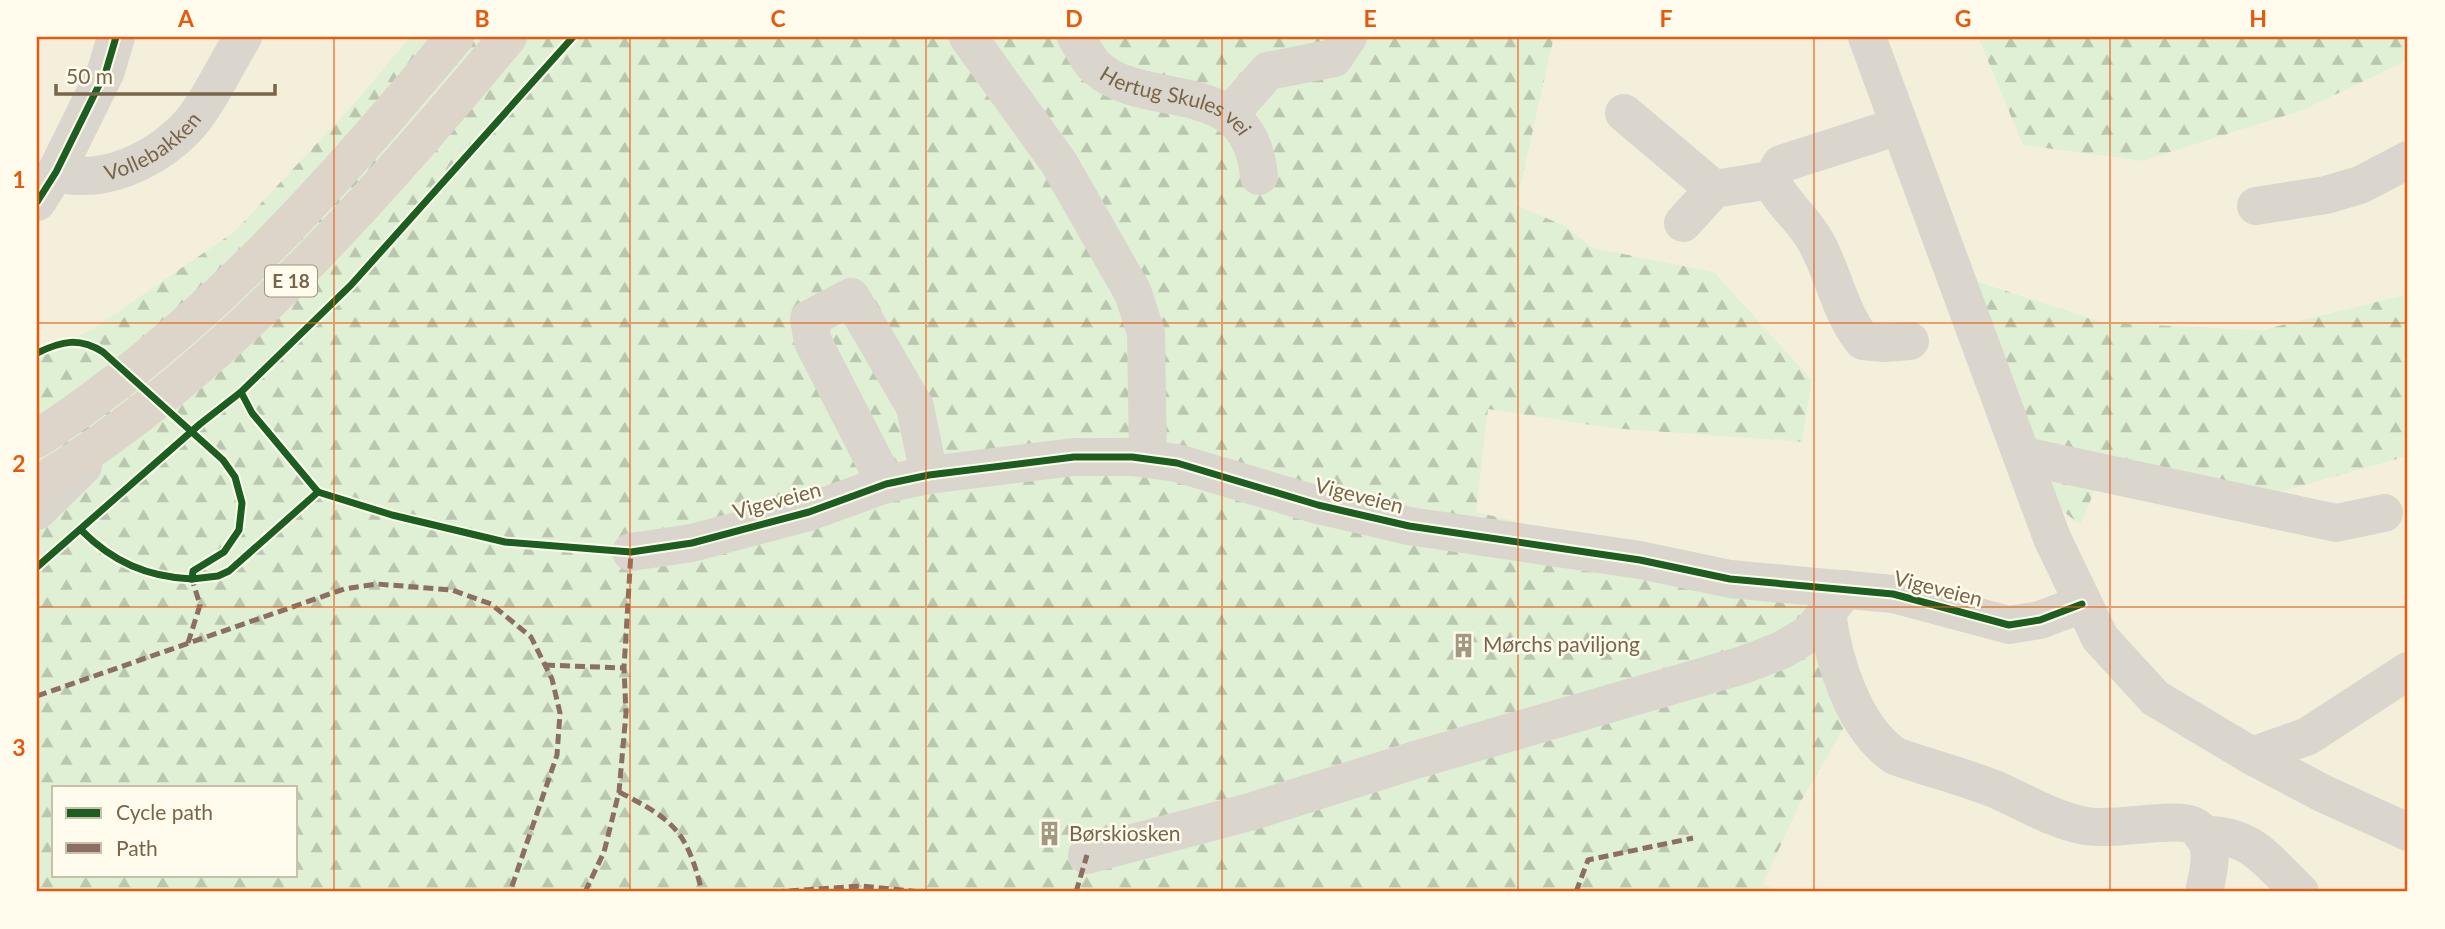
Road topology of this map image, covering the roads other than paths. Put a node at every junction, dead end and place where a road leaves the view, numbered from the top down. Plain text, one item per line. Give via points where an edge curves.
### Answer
1 (116, 37) edge
2 (243, 37) edge
3 (455, 37) edge
4 (508, 37) edge
5 (968, 37) edge
6 (1076, 37) edge
7 (1348, 37) edge
8 (1867, 37) edge
9 (1624, 113) dead end
10 (1229, 115) junction
11 (1899, 126) junction
12 (2408, 160) edge
13 (1259, 176) dead end
14 (1771, 180) junction
15 (46, 187) edge
16 (1714, 189) junction
17 (2256, 205) dead end
18 (1683, 223) dead end
19 (1910, 341) dead end
20 (139, 413) junction
21 (37, 439) edge
22 (2024, 457) junction
23 (1148, 459) junction
24 (929, 475) junction
25 (886, 484) junction
26 (37, 485) edge
27 (37, 510) edge
28 (2384, 513) dead end
29 (631, 552) dead end
30 (1836, 600) junction
31 (2082, 604) junction
32 (2408, 671) edge
33 (2252, 756) junction
34 (2408, 832) edge
35 (2202, 835) junction
36 (1087, 855) dead end
37 (2204, 892) edge
38 (2300, 892) edge

1 - 15 street, Vollebakken via 106,71
2 - 15 street, Vollebakken via 187,127 154,154 126,168
3 - 21 highway, E 18 via 296,221 253,264 116,384
4 - 20 highway, E 18 via 404,162 303,269
5 - 23 street via 1059,163 1133,293 1146,333
6 - 10 street, Hertug Skules vei via 1097,68 1126,84 1198,100
7 - 10 street via 1334,58 1268,72
8 - 11 street
9 - 16 street
10 - 13 street, Hertug Skules vei via 1251,143
11 - 14 street via 1781,164
11 - 22 street
12 - 17 street via 2360,185
14 - 16 street
14 - 19 street via 1779,198 1816,242 1850,325 1863,341
16 - 18 street
20 - 26 highway, E 18
20 - 27 street
22 - 28 street via 2336,523
22 - 31 street via 2052,538
23 - 24 street, Vigeveien via 1074,457
23 - 30 street, Vigeveien via 1409,526 1640,560
24 - 25 street, Vigeveien
24 - 25 street via 915,407 851,297 809,318 813,342
25 - 29 street, Vigeveien via 809,512 705,539
30 - 31 street, Vigeveien via 1925,601 2009,625 2040,620
30 - 35 street via 1830,642 1875,738 1895,756 1996,790 2069,822 2117,828 2182,822
30 - 36 street via 1810,633 1743,665
31 - 33 street via 2100,638 2155,698
32 - 33 street via 2308,736
33 - 34 street
35 - 37 street via 2211,855
35 - 38 street via 2232,836 2252,847

